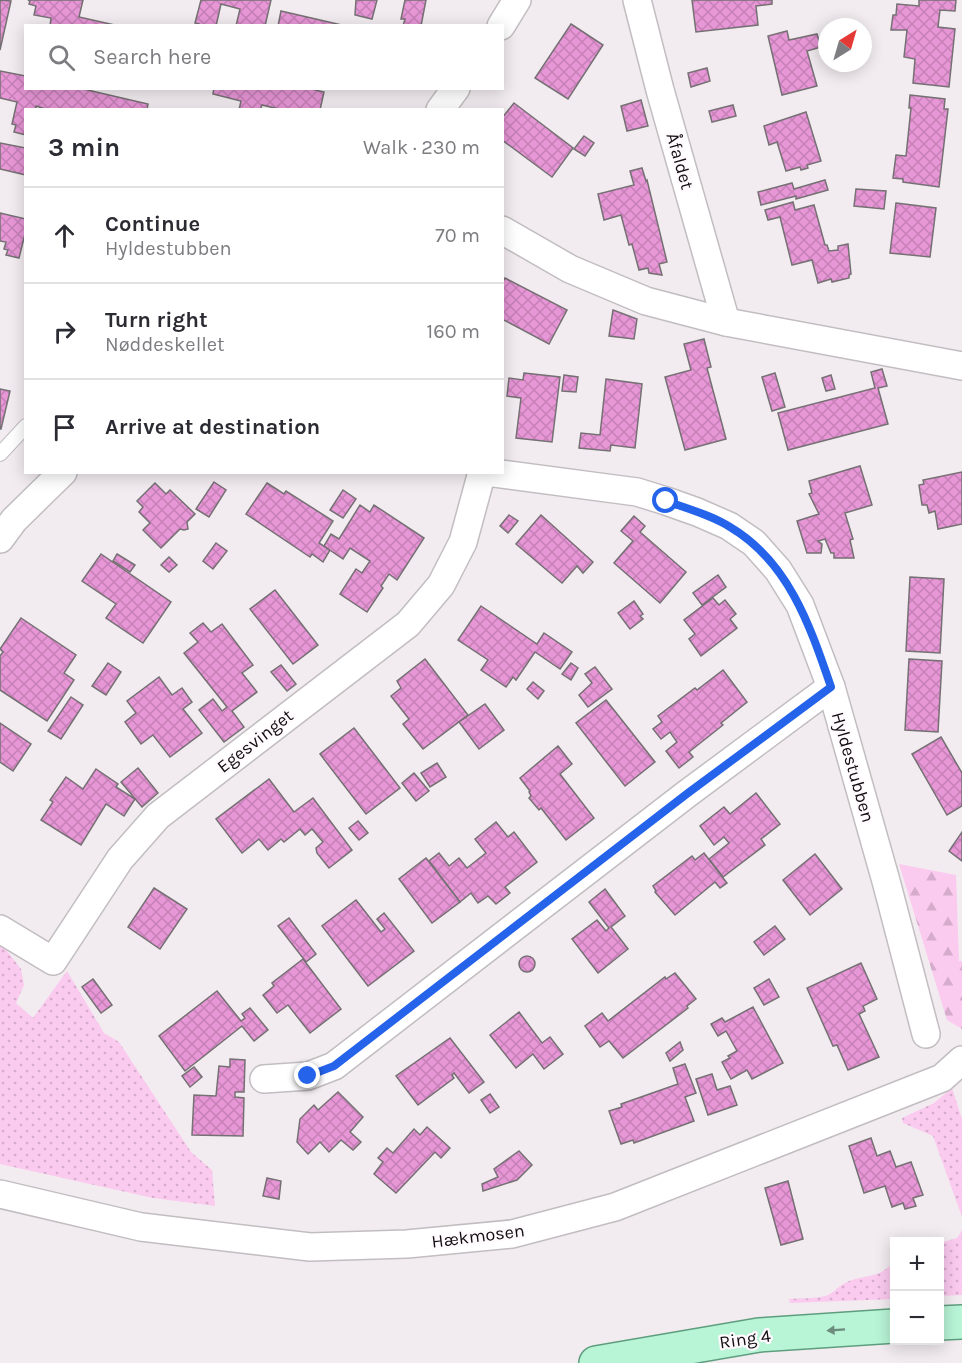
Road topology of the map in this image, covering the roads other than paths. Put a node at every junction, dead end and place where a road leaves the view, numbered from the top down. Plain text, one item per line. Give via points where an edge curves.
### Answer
1 (517, 0) edge
2 (637, 0) edge
3 (502, 24) edge
4 (455, 90) edge
5 (441, 108) edge
6 (504, 231) edge
7 (726, 322) junction
8 (962, 366) edge
9 (24, 428) edge
10 (0, 453) edge
11 (61, 474) edge
12 (483, 474) edge
13 (499, 474) edge
14 (0, 539) edge
15 (831, 687) junction
16 (0, 929) edge
17 (926, 1034) dead end
18 (962, 1060) edge
19 (264, 1079) dead end
20 (0, 1194) edge
21 (890, 1326) edge
22 (596, 1363) edge

1 - 3 street
2 - 7 street, Åfaldet
4 - 5 street
6 - 7 street via 570,269 646,301
7 - 8 street
9 - 10 lane
11 - 14 street
12 - 16 street, Egesvinget via 462,542 441,585 408,624 158,816 120,858 53,961
13 - 15 street, Hyldestubben via 637,492 729,526 754,543 778,570 800,605
15 - 17 street, Hyldestubben
15 - 19 street via 334,1066 308,1076
18 - 20 street, Hækmosen via 942,1078 615,1208 512,1234 406,1244 310,1247 141,1227
21 -> 22 main road, Ring 4 via 759,1335

